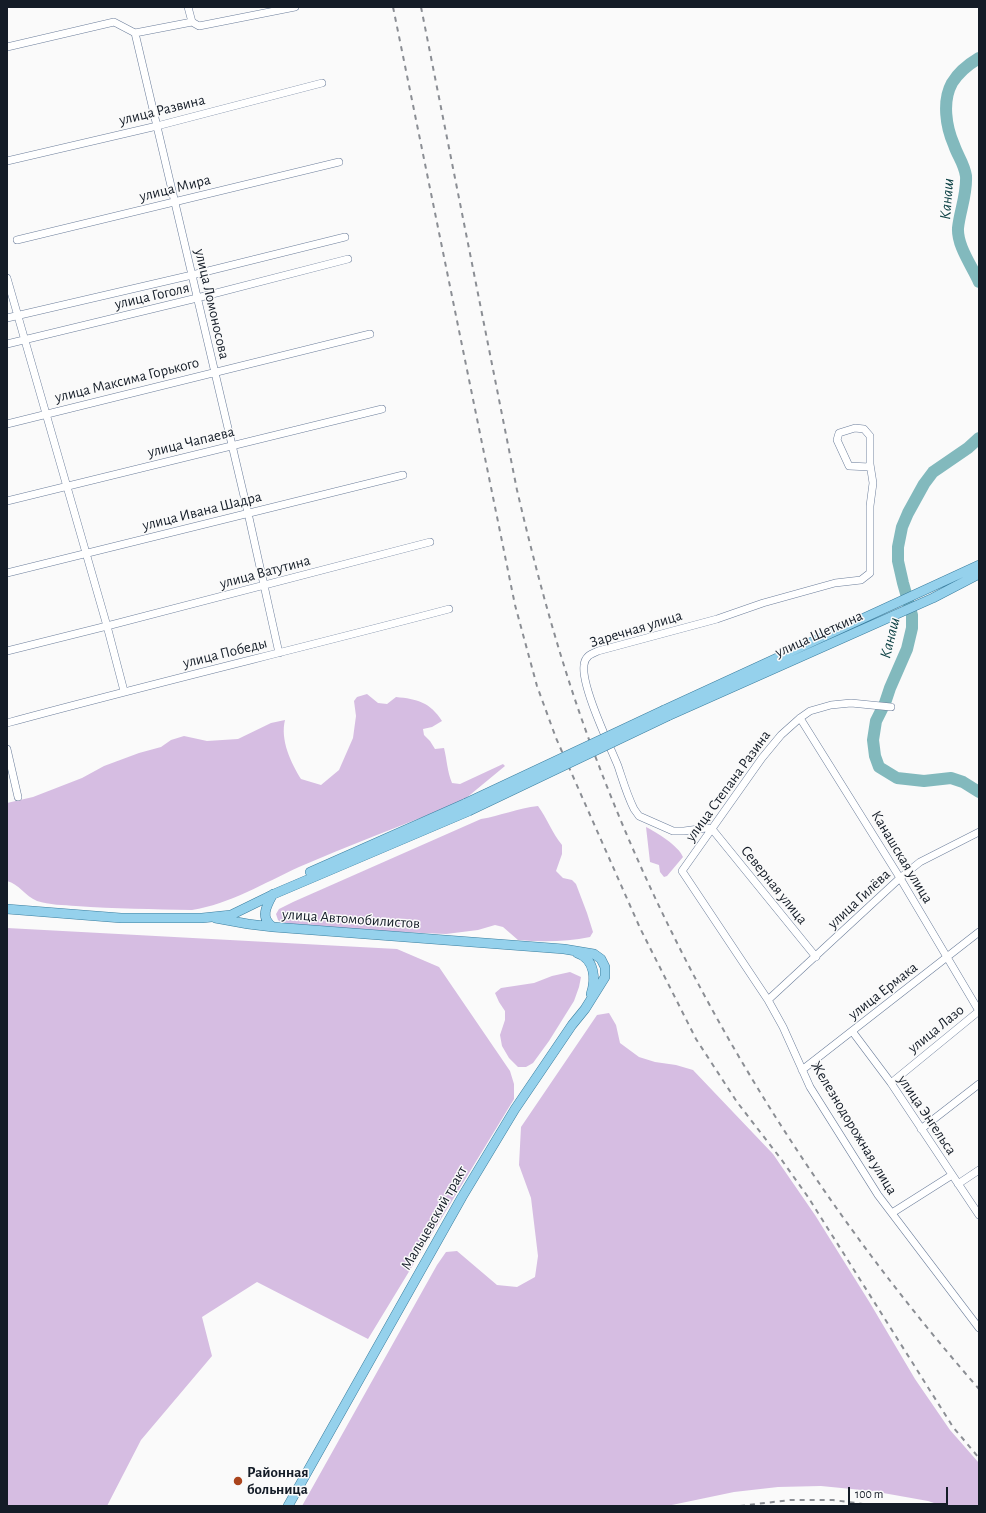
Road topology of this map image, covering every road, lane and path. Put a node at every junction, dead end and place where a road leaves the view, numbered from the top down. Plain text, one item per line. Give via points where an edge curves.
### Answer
1 (188, 7) edge
2 (295, 7) edge
3 (192, 22) junction
4 (135, 32) junction
5 (7, 47) edge
6 (322, 83) dead end
7 (157, 126) junction
8 (7, 161) edge
9 (339, 162) dead end
10 (175, 201) junction
11 (345, 237) dead end
12 (17, 240) dead end
13 (348, 259) dead end
14 (192, 275) junction
15 (7, 278) edge
16 (198, 298) junction
17 (18, 316) junction
18 (7, 318) edge
19 (370, 334) dead end
20 (24, 339) junction
21 (7, 344) edge
22 (215, 372) junction
23 (382, 409) dead end
24 (46, 414) junction
25 (7, 424) edge
26 (232, 446) junction
27 (870, 467) junction
28 (403, 475) dead end
29 (67, 486) junction
30 (7, 501) edge
31 (248, 513) junction
32 (430, 542) dead end
33 (86, 554) junction
34 (979, 565) edge
35 (7, 573) edge
36 (979, 574) edge
37 (264, 586) junction
38 (449, 609) dead end
39 (107, 626) junction
40 (7, 651) edge
41 (279, 653) junction
42 (124, 691) junction
43 (891, 708) dead end
44 (666, 713) junction
45 (800, 718) junction
46 (7, 723) edge
47 (7, 749) edge
48 (18, 797) dead end
49 (467, 807) junction
50 (712, 829) junction
51 (979, 832) edge
52 (682, 871) joint
53 (900, 878) junction
54 (274, 894) junction
55 (7, 909) edge
56 (215, 918) junction
57 (273, 927) junction
58 (979, 932) edge
59 (564, 949) junction
60 (596, 955) junction
61 (816, 957) junction
62 (947, 957) junction
63 (589, 962) junction
64 (596, 986) junction
65 (768, 1000) junction
66 (979, 1011) edge
67 (852, 1031) junction
68 (802, 1070) junction
69 (890, 1083) junction
70 (979, 1084) edge
71 (921, 1128) junction
72 (979, 1170) edge
73 (952, 1175) junction
74 (958, 1184) junction
75 (892, 1213) junction
76 (979, 1215) edge
77 (979, 1328) edge
78 (288, 1506) edge

1 - 3 street
2 - 3 street via 199,26
3 - 4 street
4 - 5 street via 114,22
4 - 7 street, улица Ломоносова
6 - 7 street, улица Развина
7 - 8 street, улица Развина
7 - 10 street, улица Ломоносова
9 - 10 street, улица Мира
10 - 12 street, улица Мира
10 - 14 street, улица Ломоносова
11 - 14 street, улица Гоголя
13 - 16 street, улица Гоголя
14 - 16 street, улица Ломоносова
14 - 17 street, улица Гоголя
15 - 17 street
16 - 20 street, улица Гоголя
16 - 22 street, улица Ломоносова
17 - 18 street, улица Гоголя
17 - 20 street
19 - 22 street, улица Максима Горького
20 - 21 street, улица Гоголя
20 - 24 street
22 - 24 street, улица Максима Горького
22 - 26 street, улица Ломоносова
23 - 26 street, улица Чапаева
24 - 25 street, улица Максима Горького
24 - 29 street
26 - 29 street, улица Чапаева
26 - 31 street, улица Ломоносова
27 - 27 street via 870,436 864,429 854,428 840,433 837,440 850,466
27 - 50 street, Заречная улица via 873,484 870,506 870,573 861,580 835,583 762,603 717,619 598,651 585,660 584,676 593,705 639,816 673,830
28 - 31 street, улица Ивана Шадра
29 - 30 street, улица Чапаева
29 - 33 street
31 - 33 street, улица Ивана Шадра
31 - 37 street, улица Ломоносова
32 - 37 street, улица Ватутина
33 - 35 street, улица Ивана Шадра
33 - 39 street
34 - 44 main road
36 - 44 main road, улица Щеткина via 884,620
37 - 39 street, улица Ватутина
37 - 41 street, улица Ломоносова
38 - 41 street, улица Победы
39 - 40 street, улица Ватутина
39 - 42 street
41 - 42 street, улица Победы
42 - 46 street, улица Победы
43 - 45 street, улица Степана Разина via 851,703 831,705
44 - 49 main road, bridge
45 - 50 street, улица Степана Разина via 781,735 762,758
45 - 53 street, Канашская улица
47 - 48 street
49 - 54 main road
49 - 56 main road via 270,889
50 - 52 street, улица Степана Разина
50 - 61 street, Северная улица
51 - 53 street, улица Гилёва via 920,862
52 - 65 street, Железнодорожная улица
53 - 61 street, улица Гилёва
53 - 62 street, Канашская улица
54 - 56 main road, улица Автомобилистов via 231,915
54 - 57 main road, улица Автомобилистов via 265,914 266,920
55 - 56 main road, улица Автомобилистов via 121,918
56 - 57 main road
57 - 59 main road, улица Автомобилистов
58 - 62 street, улица Ермака
59 - 60 main road, улица Автомобилистов
59 - 63 main road via 580,954
60 - 63 main road
60 - 64 main road via 605,967 605,977
61 - 65 street, улица Гилёва
62 - 66 street, Канашская улица
62 - 67 street, улица Ермака
63 - 64 main road
64 - 78 main road, Мальцевский тракт via 585,1009 515,1109 462,1197
65 - 68 street, Железнодорожная улица
66 - 69 street, улица Лазо
67 - 68 street, улица Ермака
67 - 69 street, улица Энгельса
68 - 75 street, Железнодорожная улица via 810,1087
69 - 71 street, улица Энгельса
70 - 71 street
71 - 73 street, улица Энгельса
72 - 74 street
73 - 74 street, улица Энгельса
73 - 75 street
74 - 76 street, улица Энгельса
75 - 77 street, Железнодорожная улица

